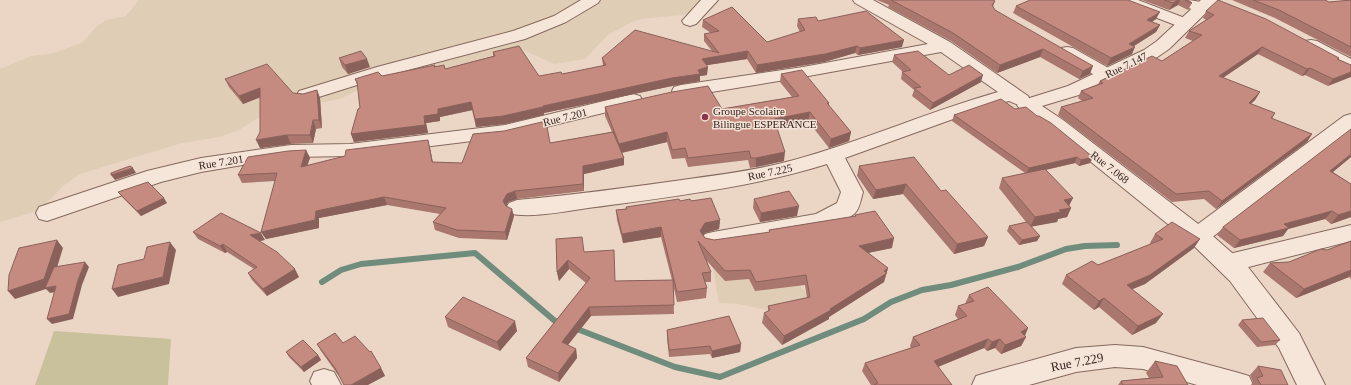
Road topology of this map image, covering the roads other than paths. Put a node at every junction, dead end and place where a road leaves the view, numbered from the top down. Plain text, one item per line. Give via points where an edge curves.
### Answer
1 (592, 0) edge
2 (710, 0) edge
3 (861, 0) edge
4 (1124, 0) edge
5 (1185, 0) edge
6 (1214, 3) edge
7 (690, 21) dead end
8 (1184, 24) junction
9 (1299, 38) edge
10 (1053, 44) edge
11 (944, 46) junction
12 (1351, 66) edge
13 (1106, 74) junction
14 (306, 95) edge
15 (1020, 100) junction
16 (1351, 120) edge
17 (833, 155) junction
18 (517, 208) dead end
19 (48, 213) dead end
20 (1351, 233) edge
21 (1198, 236) junction
22 (713, 240) edge
23 (1228, 264) junction
24 (986, 385) edge
25 (1239, 385) edge
26 (1311, 385) edge

1 - 14 street via 560,18 519,35 383,71
2 - 7 street
3 - 11 street, Rue 7.068
4 - 8 street
5 - 6 street
6 - 8 street, Rue 7.147
8 - 13 street, Rue 7.147 via 1150,54
9 - 12 street
10 - 13 street
11 - 15 street, Rue 7.068
11 - 19 street, Rue 7.201 via 658,96 542,124 491,133 350,150 291,151 200,165 155,176
13 - 15 street, Rue 7.147 via 1075,90
15 - 17 street, Rue 7.225 via 944,116
15 - 21 street, Rue 7.068 via 1056,124
16 - 21 street
17 - 18 street, Rue 7.225 via 758,175 570,204
17 - 22 street via 852,192 846,208 821,221
20 - 23 street
21 - 23 street, Rue 7.068
23 - 26 street, Rue 7.068 via 1256,294 1289,341
24 - 25 street, Rue 7.229 via 1076,360 1115,356 1143,358

